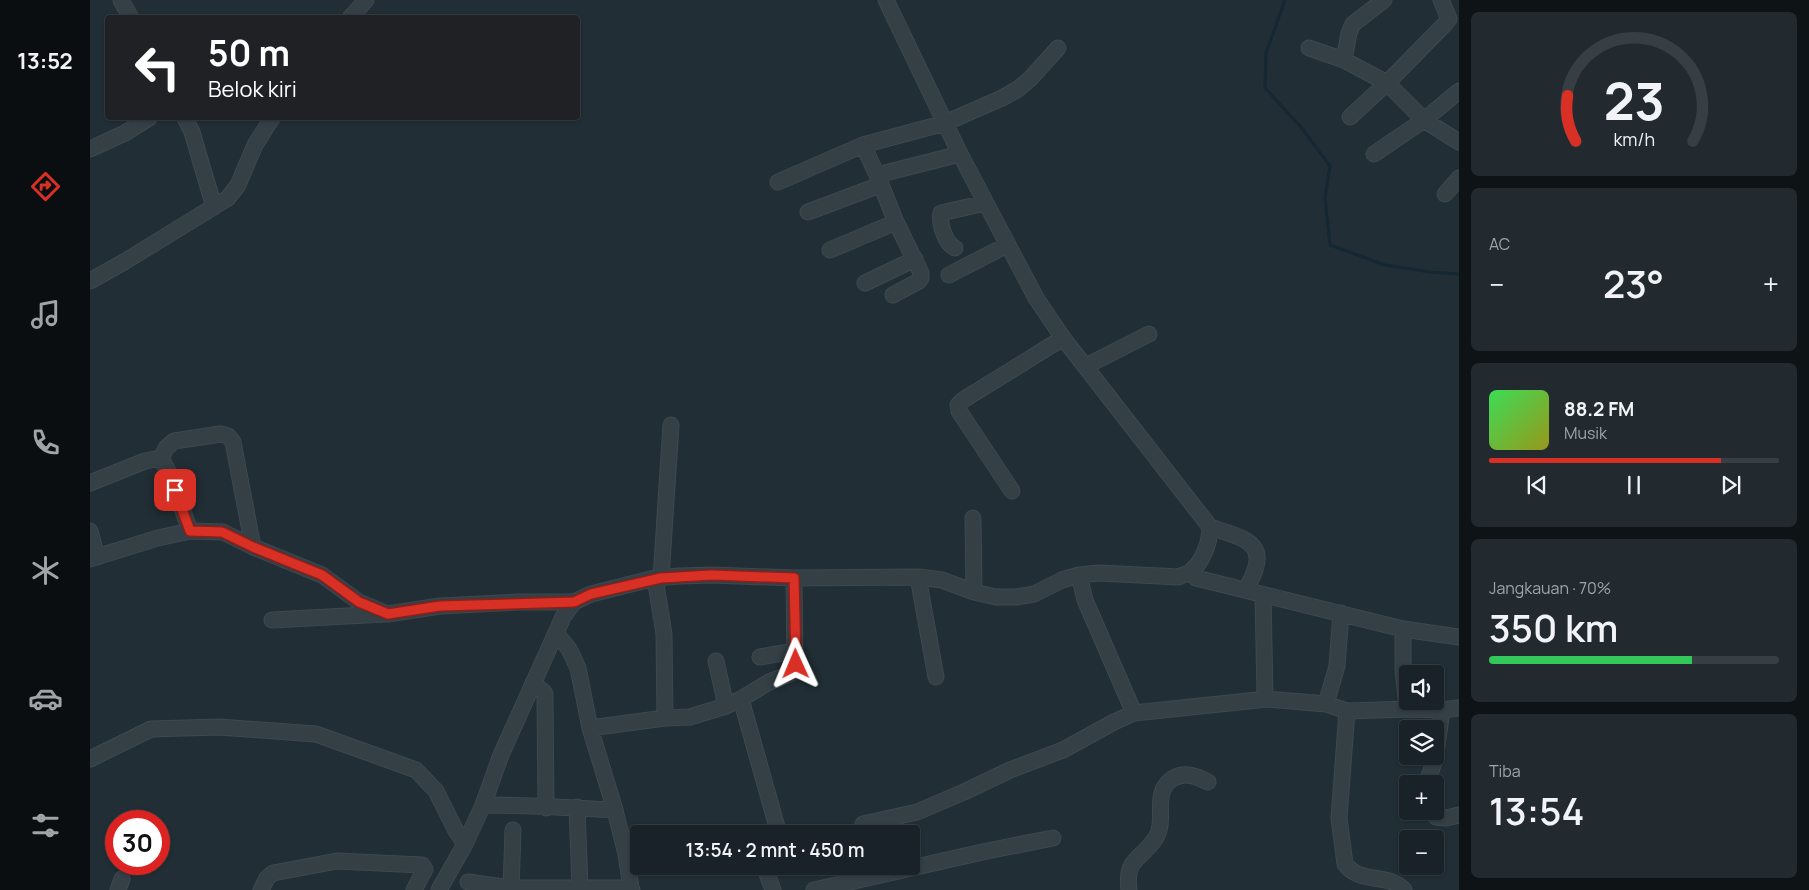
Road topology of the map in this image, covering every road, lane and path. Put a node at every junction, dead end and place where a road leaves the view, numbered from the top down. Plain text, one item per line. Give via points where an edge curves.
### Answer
1 (121, 0) edge
2 (366, 0) edge
3 (886, 0) edge
4 (1384, 0) edge
5 (1441, 0) edge
6 (129, 15) edge
7 (353, 15) edge
8 (1058, 48) dead end
9 (1309, 48) dead end
10 (1344, 60) junction
11 (1387, 82) junction
12 (1459, 91) edge
13 (1350, 117) dead end
14 (146, 120) edge
15 (187, 120) edge
16 (271, 120) edge
17 (1424, 120) junction
18 (945, 123) junction
19 (1459, 142) edge
20 (863, 146) junction
21 (90, 149) edge
22 (960, 154) junction
23 (1374, 154) dead end
24 (1459, 178) edge
25 (879, 180) junction
26 (778, 182) dead end
27 (1445, 194) dead end
28 (985, 203) junction
29 (214, 207) junction
30 (808, 212) dead end
31 (896, 222) junction
32 (1007, 245) junction
33 (955, 248) dead end
34 (830, 250) dead end
35 (915, 259) junction
36 (949, 275) dead end
37 (90, 281) edge
38 (865, 283) dead end
39 (893, 295) dead end
40 (1149, 334) dead end
41 (1063, 338) junction
42 (1086, 366) junction
43 (671, 425) dead end
44 (161, 458) junction
45 (90, 483) edge
46 (1012, 491) dead end
47 (974, 518) dead end
48 (1210, 527) junction
49 (90, 531) edge
50 (190, 531) junction
51 (253, 547) junction
52 (93, 558) edge
53 (1190, 572) junction
54 (1079, 575) junction
55 (918, 577) junction
56 (658, 578) junction
57 (794, 578) junction
58 (1246, 590) junction
59 (974, 592) junction
60 (1263, 595) junction
61 (574, 602) junction
62 (1341, 613) junction
63 (388, 614) junction
64 (272, 620) dead end
65 (1403, 629) junction
66 (556, 633) junction
67 (1459, 637) edge
68 (795, 651) junction
69 (760, 657) dead end
70 (716, 661) dead end
71 (1403, 665) edge
72 (936, 677) dead end
73 (533, 683) junction
74 (741, 699) junction
75 (1267, 699) junction
76 (1326, 704) junction
77 (726, 706) junction
78 (1459, 708) edge
79 (1399, 709) edge
80 (1442, 710) edge
81 (1444, 710) edge
82 (1347, 711) junction
83 (1134, 713) junction
84 (665, 718) junction
85 (590, 728) junction
86 (90, 759) edge
87 (1429, 775) edge
88 (1208, 782) dead end
89 (483, 805) junction
90 (578, 807) junction
91 (546, 808) junction
92 (615, 810) junction
93 (1459, 815) edge
94 (1444, 818) edge
95 (863, 824) dead end
96 (776, 825) edge
97 (513, 830) dead end
98 (1053, 838) dead end
99 (465, 844) junction
100 (767, 875) edge
101 (468, 882) dead end
102 (580, 888) junction
103 (511, 889) edge
104 (631, 889) edge
105 (261, 890) edge
106 (414, 890) edge
107 (439, 890) edge
108 (773, 890) edge
109 (814, 890) edge
110 (1129, 890) edge
111 (1404, 890) edge

1 - 6 street
2 - 7 street
3 - 18 street
4 - 10 street via 1353,24
5 - 11 street via 1449,19
8 - 18 street via 1018,89
9 - 10 street
10 - 11 street
11 - 13 street
11 - 17 street
12 - 17 street
14 - 21 street
15 - 29 street
16 - 29 street via 254,145 238,185 228,198
17 - 19 street
17 - 23 street
18 - 20 street
18 - 22 street
20 - 25 street
20 - 26 street
22 - 25 street
22 - 28 street
24 - 27 street
25 - 30 street
25 - 31 street
28 - 32 street
28 - 33 street via 941,213 942,228
29 - 37 street
31 - 34 street
31 - 35 street
32 - 36 street
32 - 41 street
35 - 38 street
35 - 39 street via 921,278
40 - 42 street
41 - 42 street
41 - 46 street via 958,405
42 - 48 street
43 - 56 street
44 - 45 street
44 - 50 street
44 - 51 street via 174,440 228,436 233,442
47 - 59 street
48 - 53 street via 1210,539 1199,562
48 - 58 street via 1241,538 1254,547 1257,562
49 - 52 street
50 - 51 street via 222,532
50 - 52 street
51 - 63 street via 322,575 359,602
53 - 54 street via 1179,577
53 - 58 street via 1196,578
54 - 59 street via 1034,594 1016,597
54 - 83 street via 1085,600
55 - 57 street
55 - 59 street via 942,580
55 - 72 street
56 - 57 street via 712,575
56 - 61 street via 591,594
56 - 84 street via 664,634
57 - 68 street
58 - 60 street
60 - 62 street
60 - 75 street
61 - 63 street via 440,606
61 - 66 street
62 - 65 street
62 - 76 street via 1337,666
63 - 64 street
65 - 67 street
65 - 71 street
66 - 73 street
66 - 85 street via 578,668
68 - 69 street
68 - 74 street via 796,664 792,673
70 - 77 street
73 - 89 street
73 - 91 street via 545,695
74 - 77 street
74 - 96 street
75 - 76 street
75 - 83 street
76 - 82 street
77 - 84 street via 690,717
78 - 81 street
79 - 82 street
80 - 87 street via 1435,760
82 - 111 street via 1339,818 1345,864 1359,875 1392,882
83 - 95 street via 1064,750 1010,770 917,812
84 - 85 street
85 - 92 street
86 - 99 street via 151,729 219,727 316,734 416,770 436,791
88 - 110 street via 1187,774 1179,775 1162,789 1161,825 1156,838 1133,862 1127,876
89 - 91 street
89 - 99 street
90 - 91 street
90 - 92 street
90 - 102 street
92 - 104 street
93 - 94 street
97 - 103 street
98 - 109 street
99 - 107 street
100 - 108 street
101 - 103 street
102 - 103 street
102 - 104 street
105 - 106 street via 272,873 356,861 422,865 425,869

